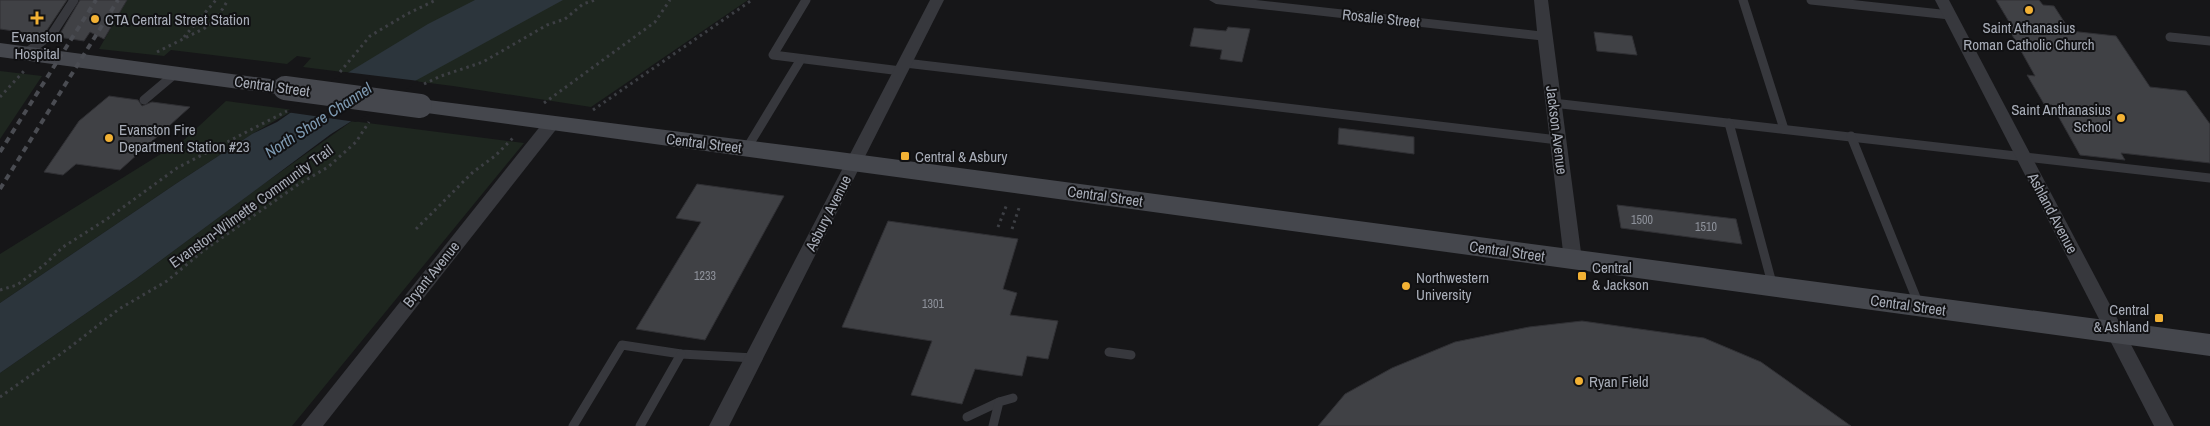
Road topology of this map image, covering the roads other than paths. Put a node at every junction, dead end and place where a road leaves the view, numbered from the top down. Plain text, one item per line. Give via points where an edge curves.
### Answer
1 (74, 0) edge
2 (806, 0) edge
3 (937, 0) edge
4 (1216, 0) edge
5 (1541, 0) edge
6 (1743, 0) edge
7 (1811, 0) edge
8 (1946, 7) edge
9 (1545, 36) junction
10 (2170, 37) dead end
11 (2210, 41) edge
12 (12, 56) edge
13 (801, 59) junction
14 (903, 67) junction
15 (176, 73) junction
16 (144, 100) dead end
17 (1553, 103) junction
18 (548, 114) junction
19 (1729, 123) junction
20 (1784, 129) junction
21 (1850, 136) junction
22 (1558, 140) junction
23 (747, 148) junction
24 (2024, 156) junction
25 (854, 162) junction
26 (2210, 178) edge
27 (1573, 260) junction
28 (1773, 287) junction
29 (1919, 306) junction
30 (2116, 333) junction
31 (2210, 346) edge
32 (1109, 352) dead end
33 (681, 354) junction
34 (1131, 355) dead end
35 (754, 358) junction
36 (1013, 398) dead end
37 (999, 402) junction
38 (967, 417) dead end
39 (311, 426) edge
40 (573, 426) edge
41 (640, 426) edge
42 (719, 426) edge
43 (993, 426) edge
44 (2164, 426) edge

1 - 12 lane via 52,34
2 - 13 lane via 773,55
3 - 14 street, Asbury Avenue
4 - 9 street, Rosalie Street
5 - 9 street, Jackson Avenue
6 - 20 lane
7 - 8 lane
8 - 24 street, Ashland Avenue
9 - 17 street, Jackson Avenue
10 - 11 lane
12 - 15 main road, Central Street
13 - 14 lane
13 - 23 lane
14 - 22 lane
14 - 25 street, Asbury Avenue
15 - 16 lane
15 - 18 main road, Central Street, bridge via 285,88 419,96
17 - 19 lane
17 - 22 street, Jackson Avenue
18 - 23 main road, Central Street
18 - 39 street, Bryant Avenue
19 - 20 lane
19 - 28 lane
20 - 21 lane
21 - 24 lane
21 - 29 lane
22 - 27 street, Jackson Avenue
23 - 25 main road, Central Street
24 - 26 lane
24 - 30 street, Ashland Avenue
25 - 27 main road, Central Street
25 - 35 street, Asbury Avenue
27 - 28 main road, Central Street
28 - 29 main road, Central Street
29 - 30 main road, Central Street
30 - 31 main road, Central Street
30 - 44 street, Ashland Avenue
32 - 34 lane
33 - 35 lane
33 - 40 lane via 622,345
33 - 41 lane
35 - 42 street, Asbury Avenue
36 - 37 lane
37 - 38 lane
37 - 43 lane

